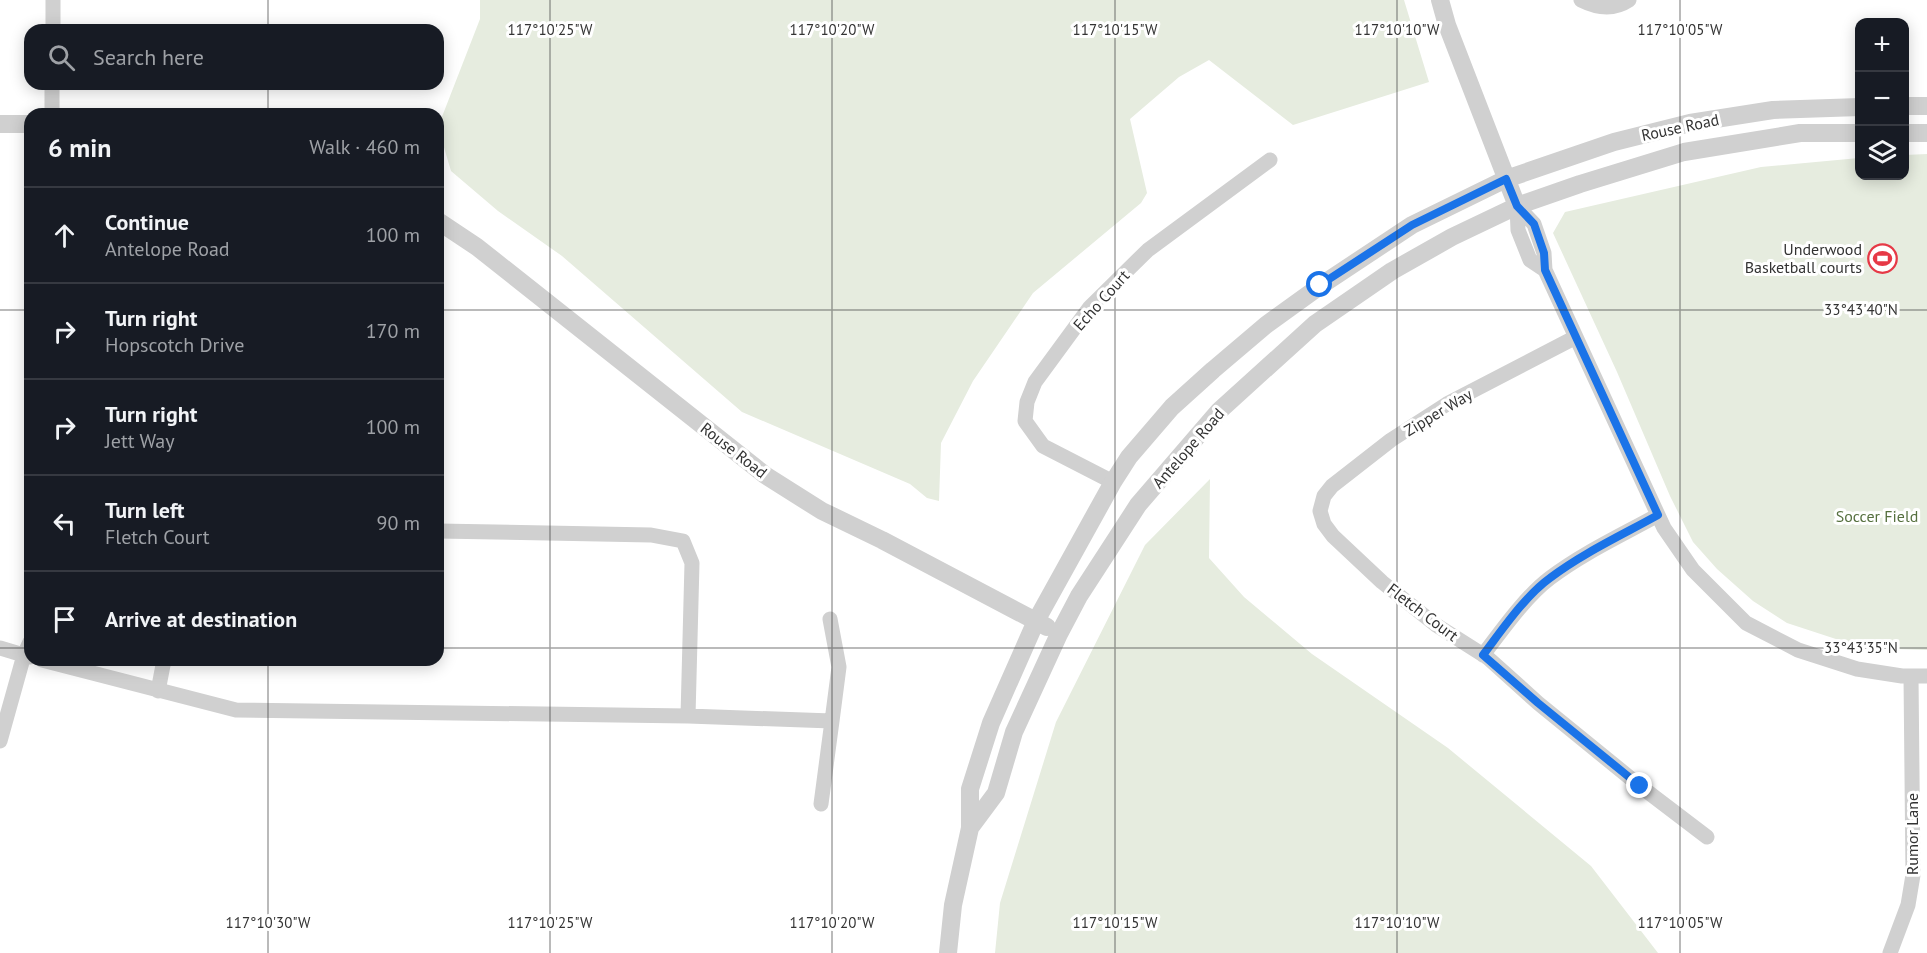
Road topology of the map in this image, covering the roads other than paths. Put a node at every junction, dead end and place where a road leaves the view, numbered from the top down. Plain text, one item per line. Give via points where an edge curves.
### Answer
1 (53, 0) edge
2 (1440, 0) edge
3 (1581, 0) edge
4 (1629, 0) edge
5 (52, 24) edge
6 (52, 90) edge
7 (1909, 106) edge
8 (1927, 106) edge
9 (1855, 107) edge
10 (52, 108) edge
11 (0, 124) edge
12 (24, 124) edge
13 (1855, 133) edge
14 (1909, 133) edge
15 (1927, 133) edge
16 (1270, 160) dead end
17 (1506, 179) junction
18 (1517, 206) junction
19 (444, 225) edge
20 (1576, 337) junction
21 (1113, 482) junction
22 (1320, 511) joint
23 (1658, 515) junction
24 (444, 531) edge
25 (830, 619) dead end
26 (1036, 621) junction
27 (1059, 634) junction
28 (0, 648) edge
29 (24, 651) edge
30 (1483, 655) junction
31 (24, 664) edge
32 (64, 666) edge
33 (163, 666) edge
34 (1911, 676) junction
35 (1927, 676) edge
36 (158, 691) junction
37 (688, 716) junction
38 (832, 721) junction
39 (0, 741) edge
40 (821, 804) dead end
41 (970, 828) junction
42 (1707, 837) dead end
43 (1920, 875) edge
44 (948, 953) edge
45 (1890, 953) edge

1 - 5 street
2 - 17 street
3 - 4 street via 1604,8
6 - 10 street
7 - 8 street
9 - 17 street, Rouse Road via 1773,110 1690,123 1614,142
11 - 12 street
13 - 18 street, Rouse Road via 1800,133 1684,152
14 - 15 street
16 - 21 street, Echo Court via 1148,250 1090,307 1035,382 1025,421 1043,446
17 - 18 street
17 - 21 street, Antelope Road via 1412,225 1266,325 1172,407
18 - 20 street via 1518,230 1530,260 1545,270
18 - 27 street, Antelope Road via 1392,271 1315,324 1219,411 1138,505
19 - 26 street, Rouse Road via 486,254 765,475 822,511
20 - 22 street, Zipper Way via 1447,404 1391,440 1332,486
20 - 23 street
21 - 26 street, Antelope Road
22 - 30 street, Fletch Court via 1334,536 1382,582 1436,625
23 - 30 street via 1548,579
23 - 34 street via 1692,570 1746,622 1798,650 1857,669
24 - 37 street via 651,535 683,541 692,563
25 - 38 street via 839,667
26 - 27 street, Rouse Road
26 - 41 street, Antelope Road via 990,723 970,789
27 - 41 street, Antelope Road via 1014,732 996,793
28 - 29 street
30 - 42 street, Fletch Court
31 - 39 street
32 - 36 street
33 - 36 street
34 - 35 street
34 - 43 street, Rumor Lane
36 - 37 street via 236,710
37 - 38 street
38 - 40 street
41 - 44 street, Antelope Road via 953,905
43 - 45 street, Rumor Lane

